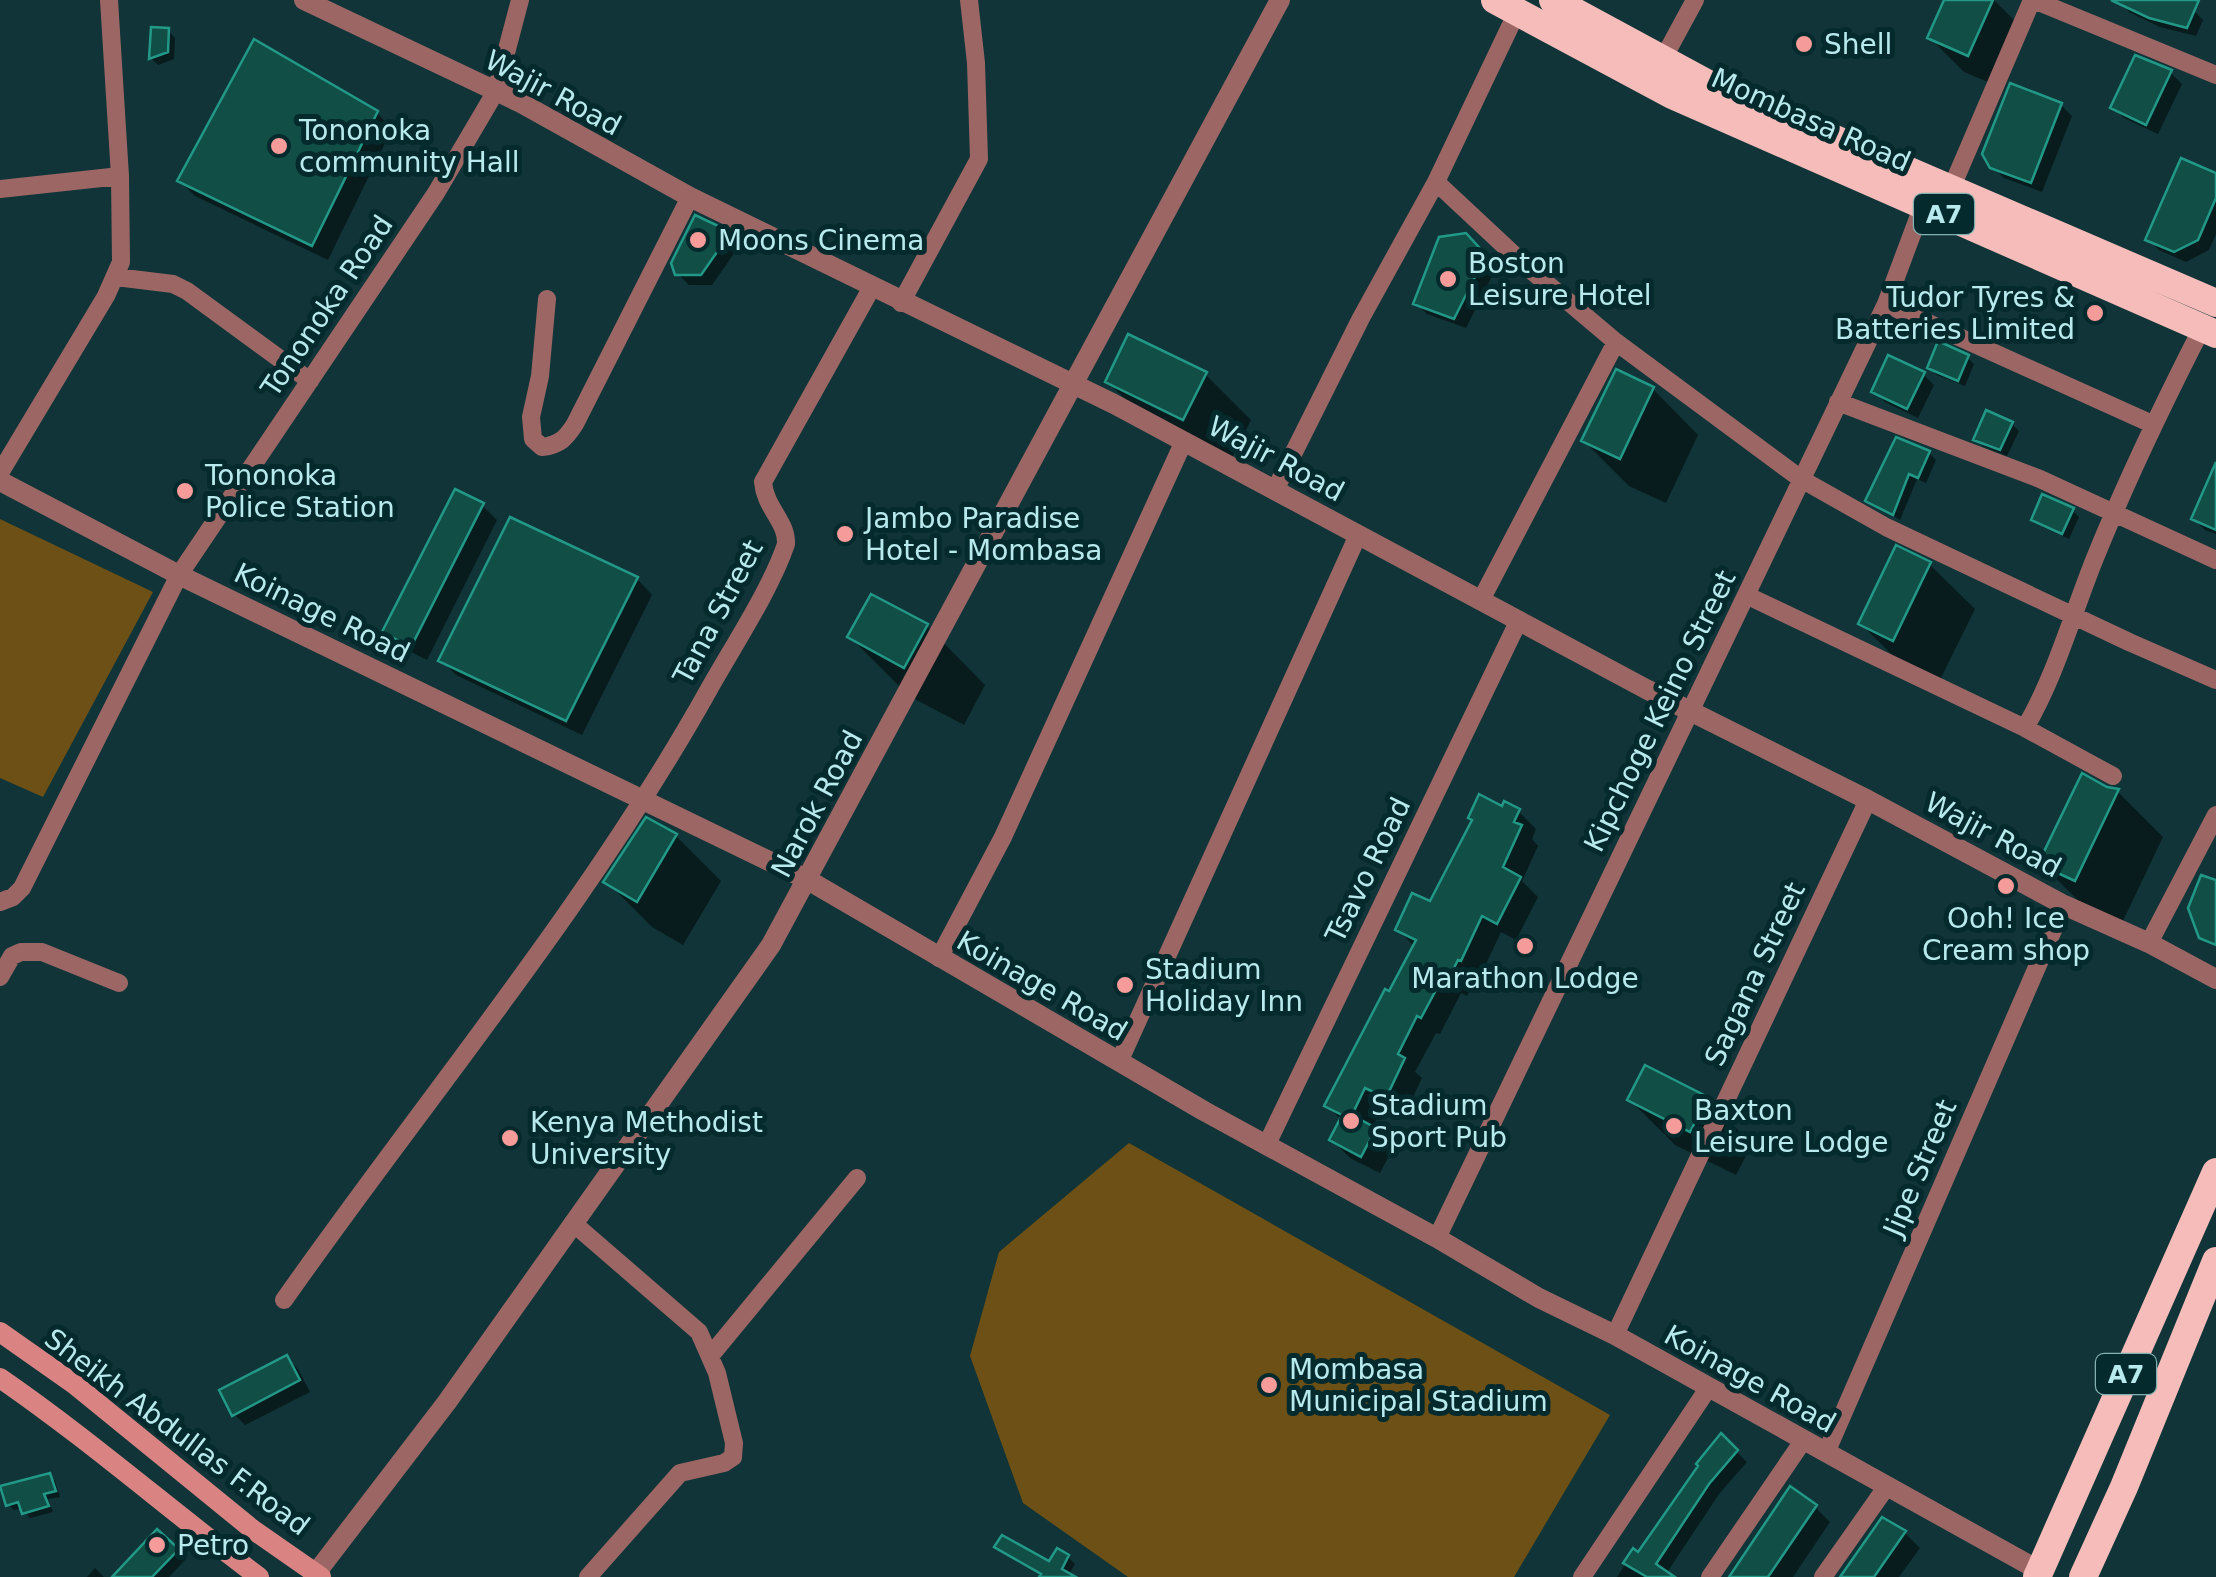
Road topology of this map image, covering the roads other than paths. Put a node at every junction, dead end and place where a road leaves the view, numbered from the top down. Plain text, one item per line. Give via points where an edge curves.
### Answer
1 (109, 0) edge
2 (304, 0) edge
3 (520, 0) edge
4 (969, 0) edge
5 (1280, 0) edge
6 (1695, 0) edge
7 (2033, 0) edge
8 (1561, 2) edge
9 (1506, 6) edge
10 (1663, 59) junction
11 (2216, 76) edge
12 (496, 91) junction
13 (120, 176) junction
14 (1896, 179) junction
15 (1436, 182) junction
16 (1951, 188) junction
17 (0, 189) edge
18 (690, 197) junction
19 (1923, 205) junction
20 (1999, 224) junction
21 (116, 278) junction
22 (872, 287) junction
23 (547, 299) dead end
24 (902, 302) junction
25 (2216, 302) edge
26 (1886, 304) junction
27 (2209, 331) edge
28 (1616, 342) junction
29 (310, 382) junction
30 (1074, 384) junction
31 (1838, 402) junction
32 (2152, 424) junction
33 (1184, 441) junction
34 (0, 473) edge
35 (1801, 478) junction
36 (0, 481) edge
37 (1274, 490) junction
38 (2113, 513) junction
39 (1358, 535) junction
40 (2216, 560) edge
41 (178, 575) junction
42 (1748, 596) junction
43 (1481, 600) junction
44 (2072, 615) junction
45 (1519, 620) junction
46 (2216, 680) edge
47 (1689, 708) junction
48 (2026, 728) junction
49 (2113, 776) dead end
50 (1868, 800) junction
51 (642, 802) junction
52 (2216, 815) edge
53 (808, 880) junction
54 (0, 902) edge
55 (2064, 905) junction
56 (2149, 943) junction
57 (939, 958) junction
58 (0, 977) edge
59 (2216, 978) edge
60 (119, 983) dead end
61 (1119, 1062) junction
62 (1267, 1144) junction
63 (2216, 1172) edge
64 (856, 1178) dead end
65 (572, 1223) junction
66 (1437, 1238) junction
67 (2216, 1261) edge
68 (284, 1300) dead end
69 (0, 1332) edge
70 (1614, 1334) junction
71 (711, 1355) junction
72 (0, 1378) edge
73 (1710, 1387) junction
74 (1803, 1441) junction
75 (1826, 1453) junction
76 (1887, 1486) junction
77 (2039, 1574) edge
78 (316, 1576) edge
79 (259, 1577) edge
80 (588, 1577) edge
81 (1582, 1577) edge
82 (1710, 1577) edge
83 (1823, 1577) edge
84 (2083, 1577) edge

1 - 13 street
2 - 12 street, Wajir Road
3 - 12 street, Tononoka Road
4 - 24 street via 979,159
5 - 30 street, Narok Road
6 - 10 street
7 - 11 street
7 - 16 street
8 - 10 highway, Mombasa Road / A7
9 - 14 highway, Mombasa Road / A7 via 1672,94
9 - 15 street
10 - 14 highway, Mombasa Road / A7
12 - 18 street, Wajir Road
12 - 29 street, Tononoka Road
13 - 17 street
13 - 21 street
14 - 16 highway, Mombasa Road / A7
14 - 19 highway, Mombasa Road / A7
15 - 28 street
15 - 37 street
16 - 20 highway, Mombasa Road / A7
18 - 22 street, Wajir Road
18 - 23 street via 575,424 564,440 542,447 532,439 532,417
19 - 20 highway, Mombasa Road / A7
19 - 26 street, Kipchoge Keino Street
20 - 25 highway, Mombasa Road / A7
20 - 27 highway, Mombasa Road / A7
21 - 29 street via 187,291
21 - 34 street
22 - 24 street, Wajir Road
22 - 51 street, Tana Street via 762,482 766,504 787,537 783,553
24 - 30 street, Wajir Road
26 - 31 street, Kipchoge Keino Street
26 - 32 street
27 - 32 street
28 - 35 street
28 - 43 street
29 - 41 street, Tononoka Road
30 - 33 street, Wajir Road
30 - 53 street, Narok Road
31 - 35 street, Kipchoge Keino Street
31 - 38 street
32 - 38 street
33 - 37 street, Wajir Road
33 - 57 street via 1004,837
35 - 42 street, Kipchoge Keino Street
35 - 44 street via 1886,527
36 - 41 street, Koinage Road
37 - 39 street, Wajir Road
38 - 40 street
38 - 44 street
39 - 43 street, Wajir Road
39 - 61 street
41 - 51 street, Koinage Road
41 - 54 street, Tononoka Road via 22,888
42 - 47 street, Kipchoge Keino Street
42 - 48 street
43 - 45 street, Wajir Road
44 - 46 street
44 - 48 street
45 - 47 street, Wajir Road
45 - 62 street, Tsavo Road
47 - 50 street, Wajir Road
47 - 66 street, Kipchoge Keino Street
48 - 49 street
50 - 55 street, Wajir Road
50 - 70 street, Sagana Street
51 - 53 street, Koinage Road
51 - 68 street
52 - 56 street
53 - 57 street, Koinage Road
53 - 65 street, Narok Road via 771,945
55 - 56 street, Wajir Road
55 - 75 street, Jipe Street
56 - 59 street, Wajir Road
57 - 61 street, Koinage Road
58 - 60 street via 12,956 34,951
61 - 62 street, Koinage Road
62 - 66 street, Koinage Road
63 - 77 highway, A7
64 - 71 street
65 - 71 street via 698,1332
65 - 78 street, Narok Road
66 - 70 street, Koinage Road
67 - 84 highway, A7
69 - 78 main road, Sheikh Abdullas F.Road
70 - 73 street, Koinage Road
71 - 80 street via 733,1457 680,1473
72 - 79 main road
73 - 74 street, Koinage Road
73 - 81 street
74 - 75 street, Koinage Road
74 - 82 street
75 - 76 street, Koinage Road
76 - 77 street, Koinage Road
76 - 83 street

